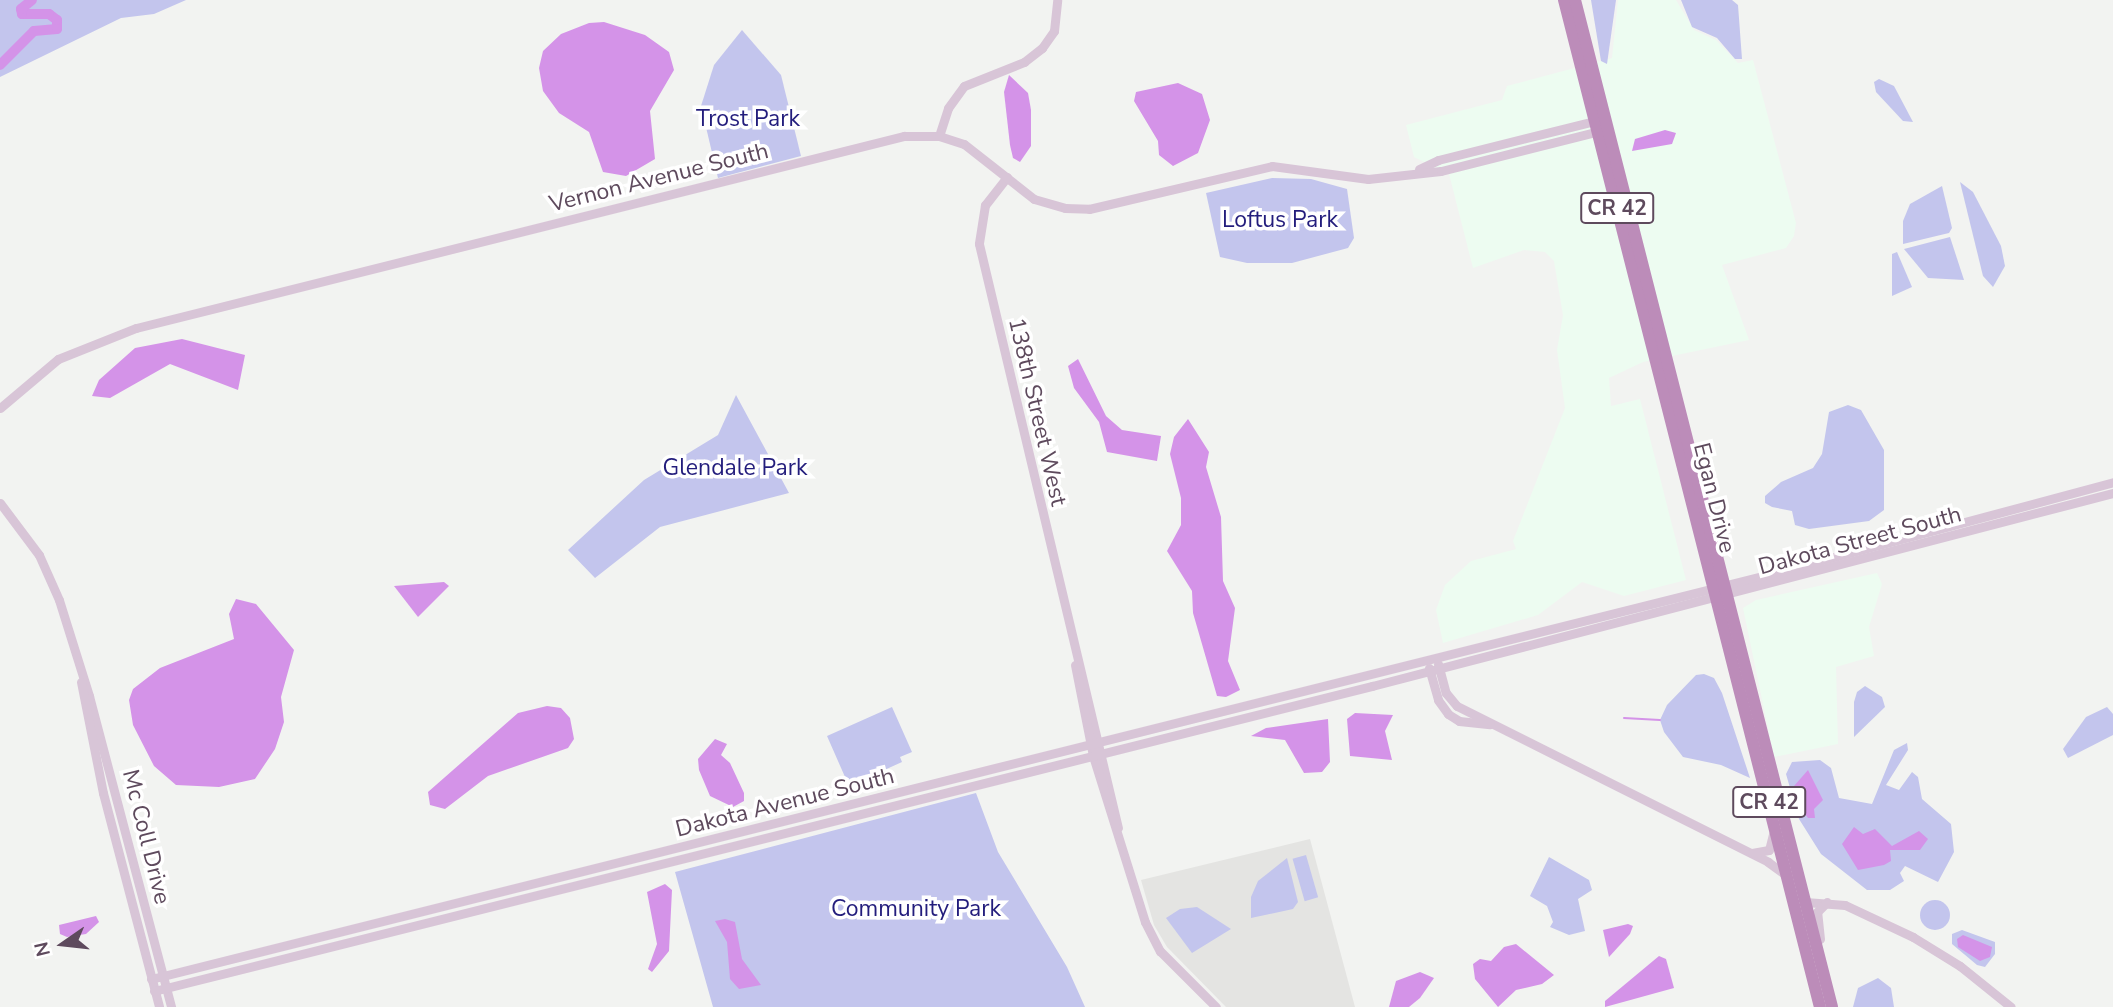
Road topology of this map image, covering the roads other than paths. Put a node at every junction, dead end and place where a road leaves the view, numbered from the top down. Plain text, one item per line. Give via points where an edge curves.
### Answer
1 (1057, 0) edge
2 (1564, 0) edge
3 (1575, 0) edge
4 (1602, 125) junction
5 (939, 136) junction
6 (1007, 177) junction
7 (0, 408) edge
8 (2113, 482) edge
9 (2113, 493) edge
10 (0, 503) edge
11 (1723, 591) junction
12 (1432, 659) junction
13 (1434, 670) junction
14 (81, 678) junction
15 (1372, 686) joint
16 (1096, 745) junction
17 (1098, 755) junction
18 (1769, 801) junction
19 (1747, 852) junction
20 (1788, 877) junction
21 (1829, 901) junction
22 (1805, 902) junction
23 (163, 976) junction
24 (151, 979) junction
25 (166, 989) junction
26 (154, 991) junction
27 (1830, 1001) edge
28 (159, 1007) edge
29 (171, 1007) edge
30 (1216, 1007) edge
31 (1820, 1007) edge
32 (2011, 1007) edge

1 - 5 main road via 1054,30 1024,62 964,86 948,108
2 - 4 highway, Egan Drive / CR 42
3 - 4 highway, Egan Drive / CR 42
4 - 6 main road, Vernon Avenue South via 1441,172 1368,179 1272,166 1089,209 1034,199
4 - 11 highway, Egan Drive / CR 42
5 - 6 main road, Vernon Avenue South via 964,144
5 - 7 main road, Vernon Avenue South via 904,136 135,328 58,359
6 - 16 main road, 138th Street West via 985,205 979,244 1076,663 1074,676
8 - 11 main road, Dakota Street South
9 - 11 main road, Dakota Street South
10 - 14 main road, Mc Coll Drive via 48,574
11 - 12 main road, Dakota Street South
11 - 13 main road, Dakota Street South
11 - 18 highway, Egan Drive / CR 42
11 - 22 highway, Egan Drive / CR 42
12 - 13 main road
12 - 16 main road, Dakota Avenue South
13 - 15 main road, Dakota Street South
13 - 19 main road via 1453,702 1492,725
14 - 23 main road, Mc Coll Drive
14 - 24 main road, Mc Coll Drive via 103,793
15 - 17 main road, Dakota Avenue South
16 - 17 main road, 138th Street West
16 - 23 main road, Dakota Avenue South
17 - 25 main road, Dakota Avenue South
17 - 30 main road, 138th Street West via 1155,944
18 - 19 main road via 1772,846 1759,854
18 - 20 highway, Egan Drive / CR 42
19 - 20 main road
20 - 31 highway, Egan Drive / CR 42
21 - 22 main road
21 - 27 main road via 1817,917
21 - 32 main road via 1931,947
22 - 27 highway, Egan Drive / CR 42
23 - 24 main road, Dakota Avenue South
23 - 25 main road, Mc Coll Drive
24 - 26 main road, Mc Coll Drive
25 - 26 main road, Dakota Avenue South
25 - 29 main road, Mc Coll Drive
26 - 28 main road, Mc Coll Drive

